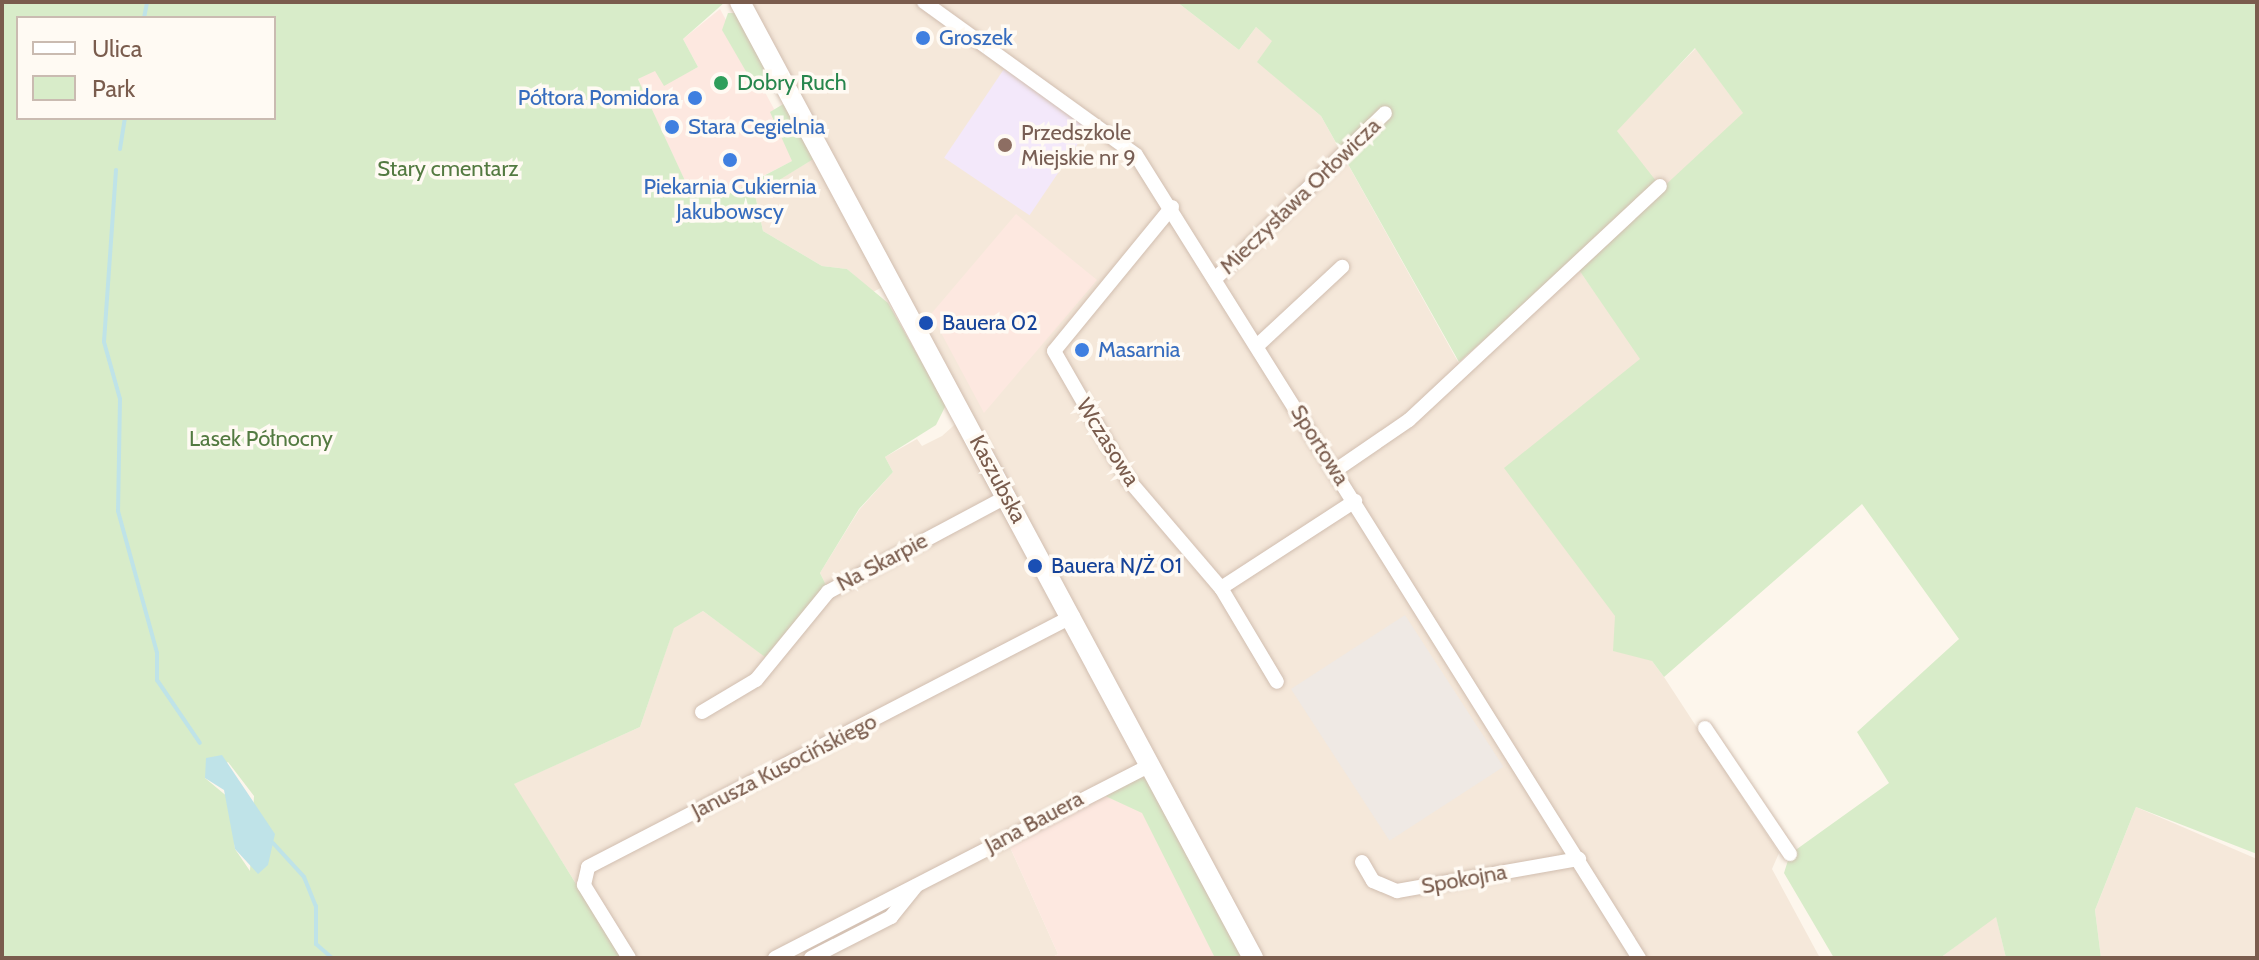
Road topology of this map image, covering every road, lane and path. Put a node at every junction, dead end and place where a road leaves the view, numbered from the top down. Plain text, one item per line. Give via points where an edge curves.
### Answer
1 (740, 2) edge
2 (924, 2) edge
3 (1385, 113) dead end
4 (1660, 186) dead end
5 (1172, 207) junction
6 (1342, 267) dead end
7 (1216, 278) junction
8 (1258, 345) junction
9 (1336, 470) junction
10 (1008, 496) junction
11 (1355, 501) junction
12 (1221, 588) junction
13 (1073, 616) junction
14 (1277, 682) dead end
15 (702, 712) dead end
16 (1705, 728) dead end
17 (1151, 765) junction
18 (1790, 854) dead end
19 (1579, 859) junction
20 (1362, 862) dead end
21 (918, 883) junction
22 (852, 917) junction
23 (860, 933) junction
24 (629, 958) edge
25 (775, 958) edge
26 (811, 958) edge
27 (1253, 958) edge
28 (1639, 958) edge

1 - 10 main road, Kaszubska
2 - 5 street, Sportowa via 1119,138
3 - 7 street, Mieczysława Orłowicza
4 - 9 street via 1409,420
5 - 7 street, Sportowa
5 - 12 street, Wczasowa via 1054,351 1127,478
6 - 8 street
7 - 8 street, Sportowa
8 - 9 street, Sportowa
9 - 11 street, Sportowa
10 - 13 main road, Kaszubska
10 - 15 street, Na Skarpie via 828,592 756,680
11 - 12 street
11 - 19 street, Sportowa
12 - 14 street, Wczasowa
13 - 17 main road, Kaszubska
13 - 24 street, Janusza Kusocińskiego via 588,867 584,885
16 - 18 street
17 - 21 street, Jana Bauera
17 - 27 main road, Kaszubska
19 - 20 street, Spokojna via 1397,891 1373,881
19 - 28 street, Sportowa
21 - 22 street, Jana Bauera
21 - 23 street, Jana Bauera via 897,912
22 - 23 street
22 - 25 street, Jana Bauera
23 - 26 street, Jana Bauera

